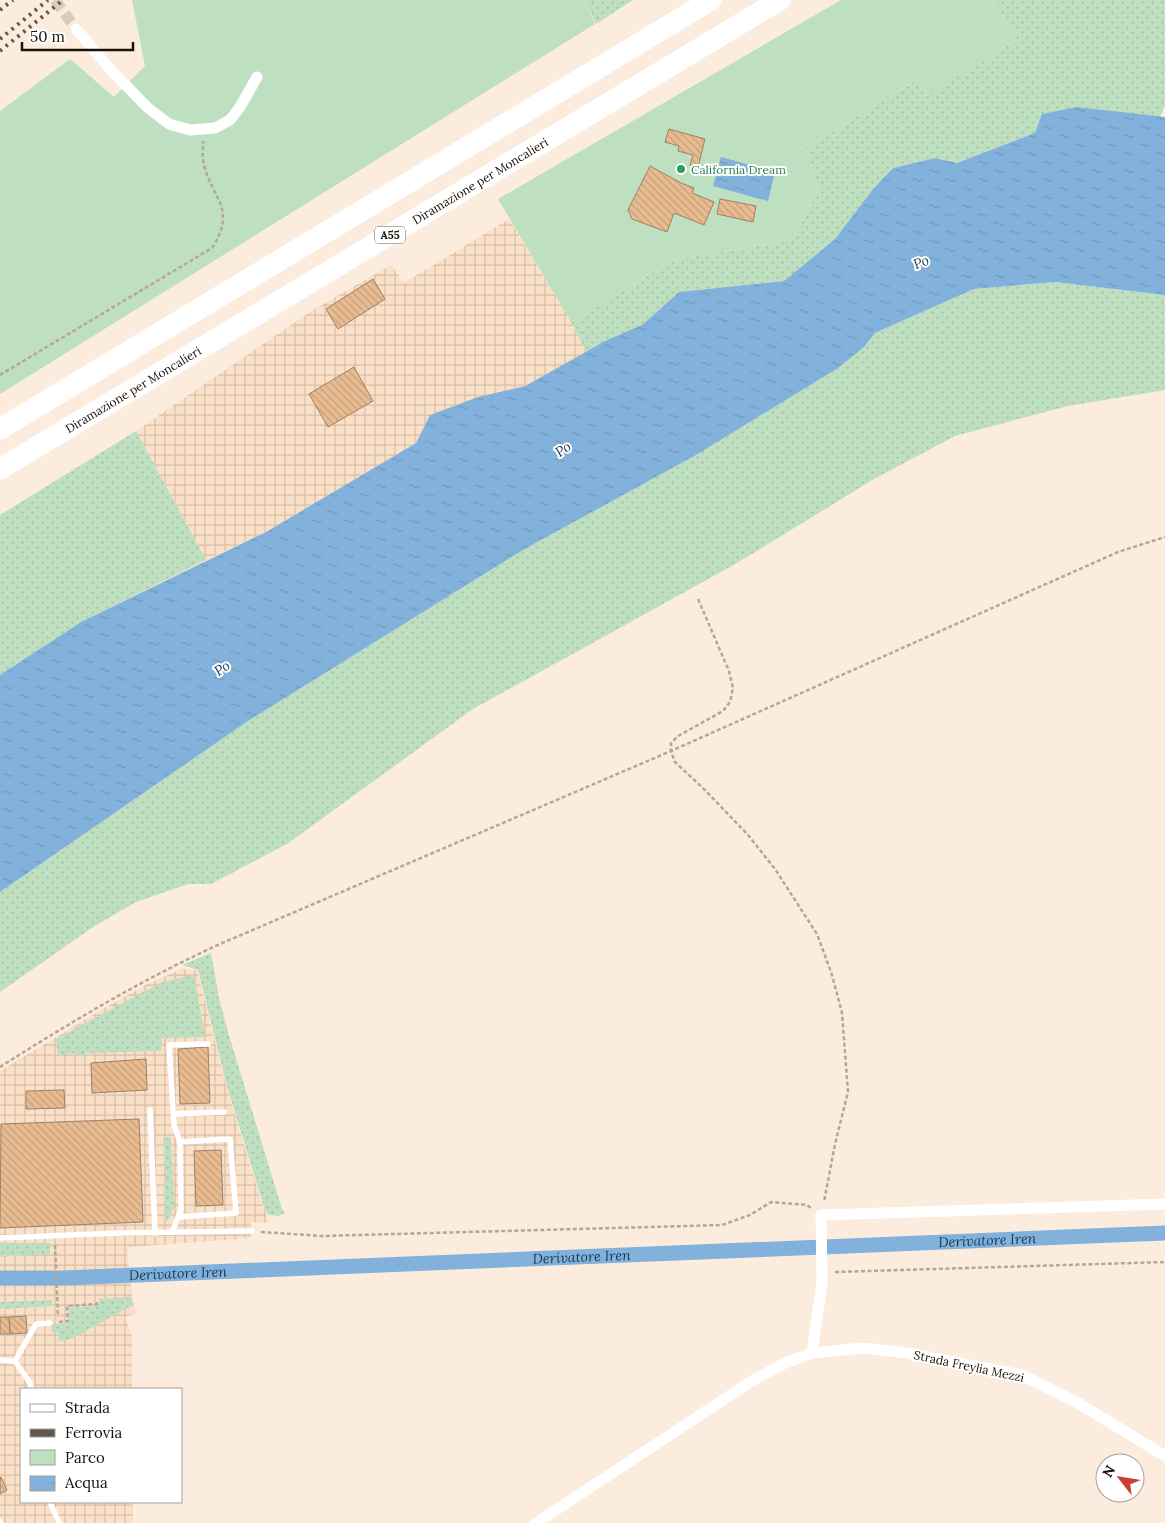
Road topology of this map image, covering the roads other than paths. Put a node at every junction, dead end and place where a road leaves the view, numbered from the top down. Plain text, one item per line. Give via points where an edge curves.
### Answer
1 (711, 0) edge
2 (780, 0) edge
3 (76, 29) tunnel mouth
4 (257, 77) dead end
5 (0, 429) edge
6 (0, 469) edge
7 (208, 1044) dead end
8 (150, 1110) dead end
9 (224, 1112) dead end
10 (173, 1114) junction
11 (180, 1142) junction
12 (1165, 1204) edge
13 (178, 1217) junction
14 (252, 1231) road end
15 (172, 1232) junction
16 (155, 1233) junction
17 (0, 1238) edge
18 (50, 1322) dead end
19 (812, 1353) junction
20 (0, 1360) edge
21 (15, 1361) junction
22 (32, 1388) edge
23 (1165, 1456) edge
24 (50, 1503) edge
25 (60, 1523) edge
26 (536, 1523) edge

1 - 5 highway
2 - 6 highway, Diramazione per Moncalieri / A55
3 - 4 street via 148,108 169,124 190,130 216,128 230,120
7 - 10 lane via 169,1046
8 - 16 lane
9 - 10 lane
10 - 11 lane
11 - 13 lane
11 - 13 lane via 230,1139 236,1213
12 - 19 street via 821,1215 822,1282
13 - 15 lane
14 - 15 lane
15 - 16 lane
16 - 17 lane
18 - 21 lane via 36,1324
19 - 23 street, Strada Freylia Mezzi via 863,1348 1022,1374 1078,1403
19 - 26 street, Strada Freylia Mezzi via 752,1380
20 - 21 lane
21 - 22 lane
24 - 25 lane

